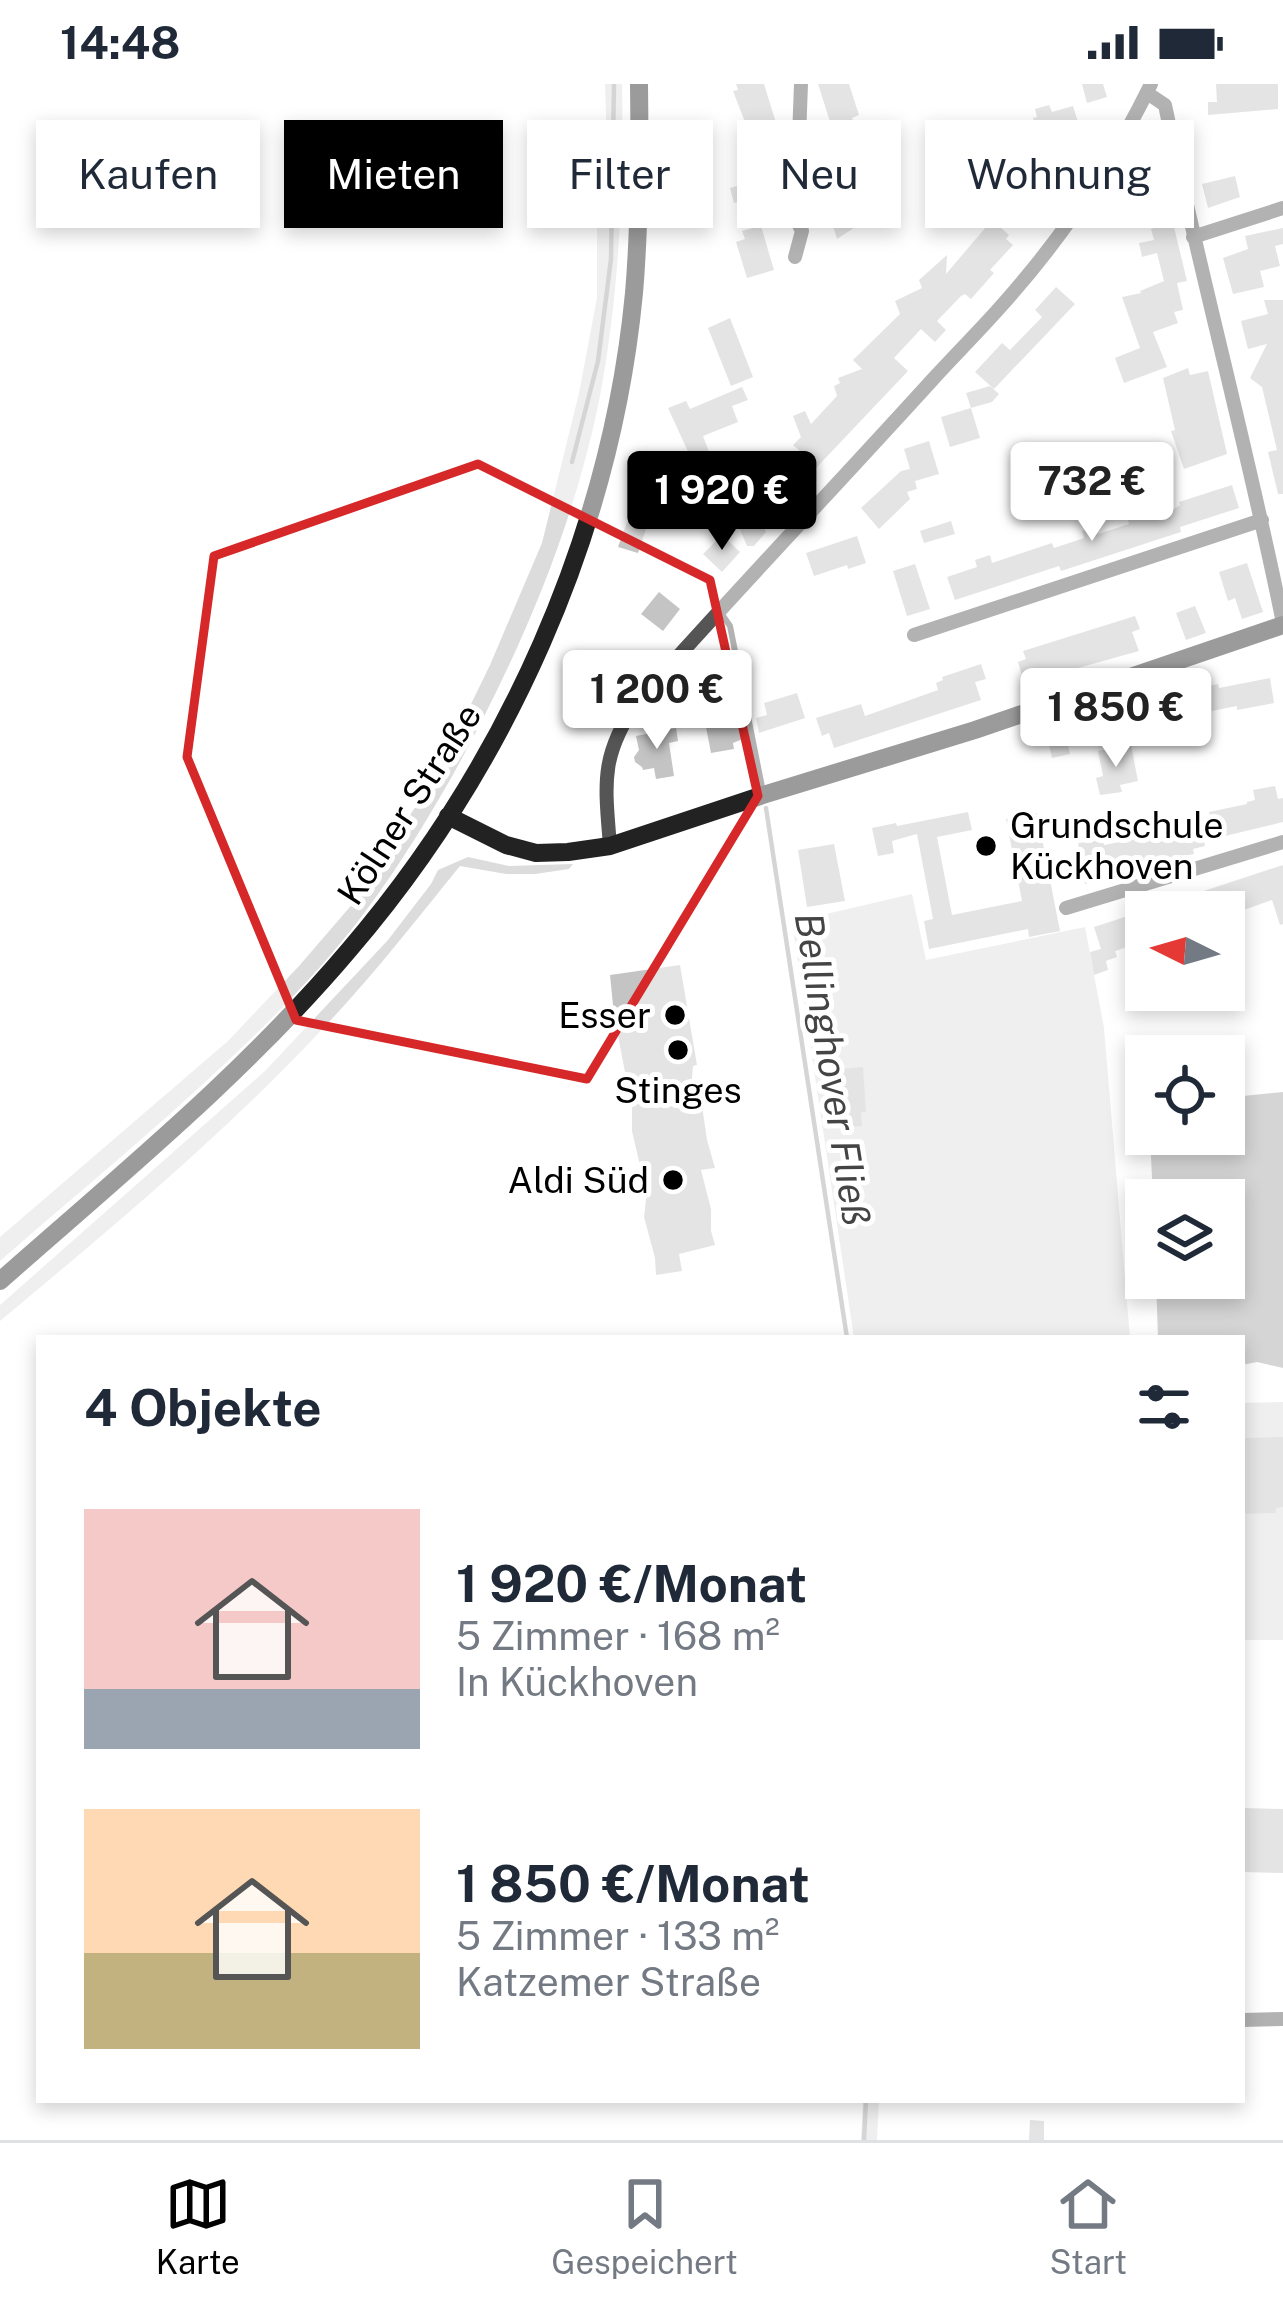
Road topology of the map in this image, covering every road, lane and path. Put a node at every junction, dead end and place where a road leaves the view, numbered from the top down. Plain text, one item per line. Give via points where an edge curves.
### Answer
1 (639, 84) edge
2 (801, 84) edge
3 (1149, 88) edge
4 (1283, 208) edge
5 (1192, 237) junction
6 (795, 256) dead end
7 (1262, 520) junction
8 (719, 610) junction
9 (1283, 624) edge
10 (914, 635) dead end
11 (764, 795) junction
12 (448, 816) junction
13 (1283, 842) edge
14 (610, 845) junction
15 (1066, 908) dead end
16 (0, 1282) edge
17 (1283, 2019) edge
18 (1245, 2020) edge

1 - 12 main road, Kölner Straße via 634,295 604,458 544,638
2 - 6 street via 802,231
3 - 5 street via 1165,105
3 - 8 street via 1030,271
4 - 5 street
5 - 7 street
7 - 9 street
7 - 10 street
8 - 11 lane via 730,626
8 - 14 street via 619,728 605,781
9 - 11 main road
11 - 14 main road
12 - 14 main road via 536,853
12 - 16 main road, Kölner Straße via 350,950 294,1011
13 - 15 street
17 - 18 street

